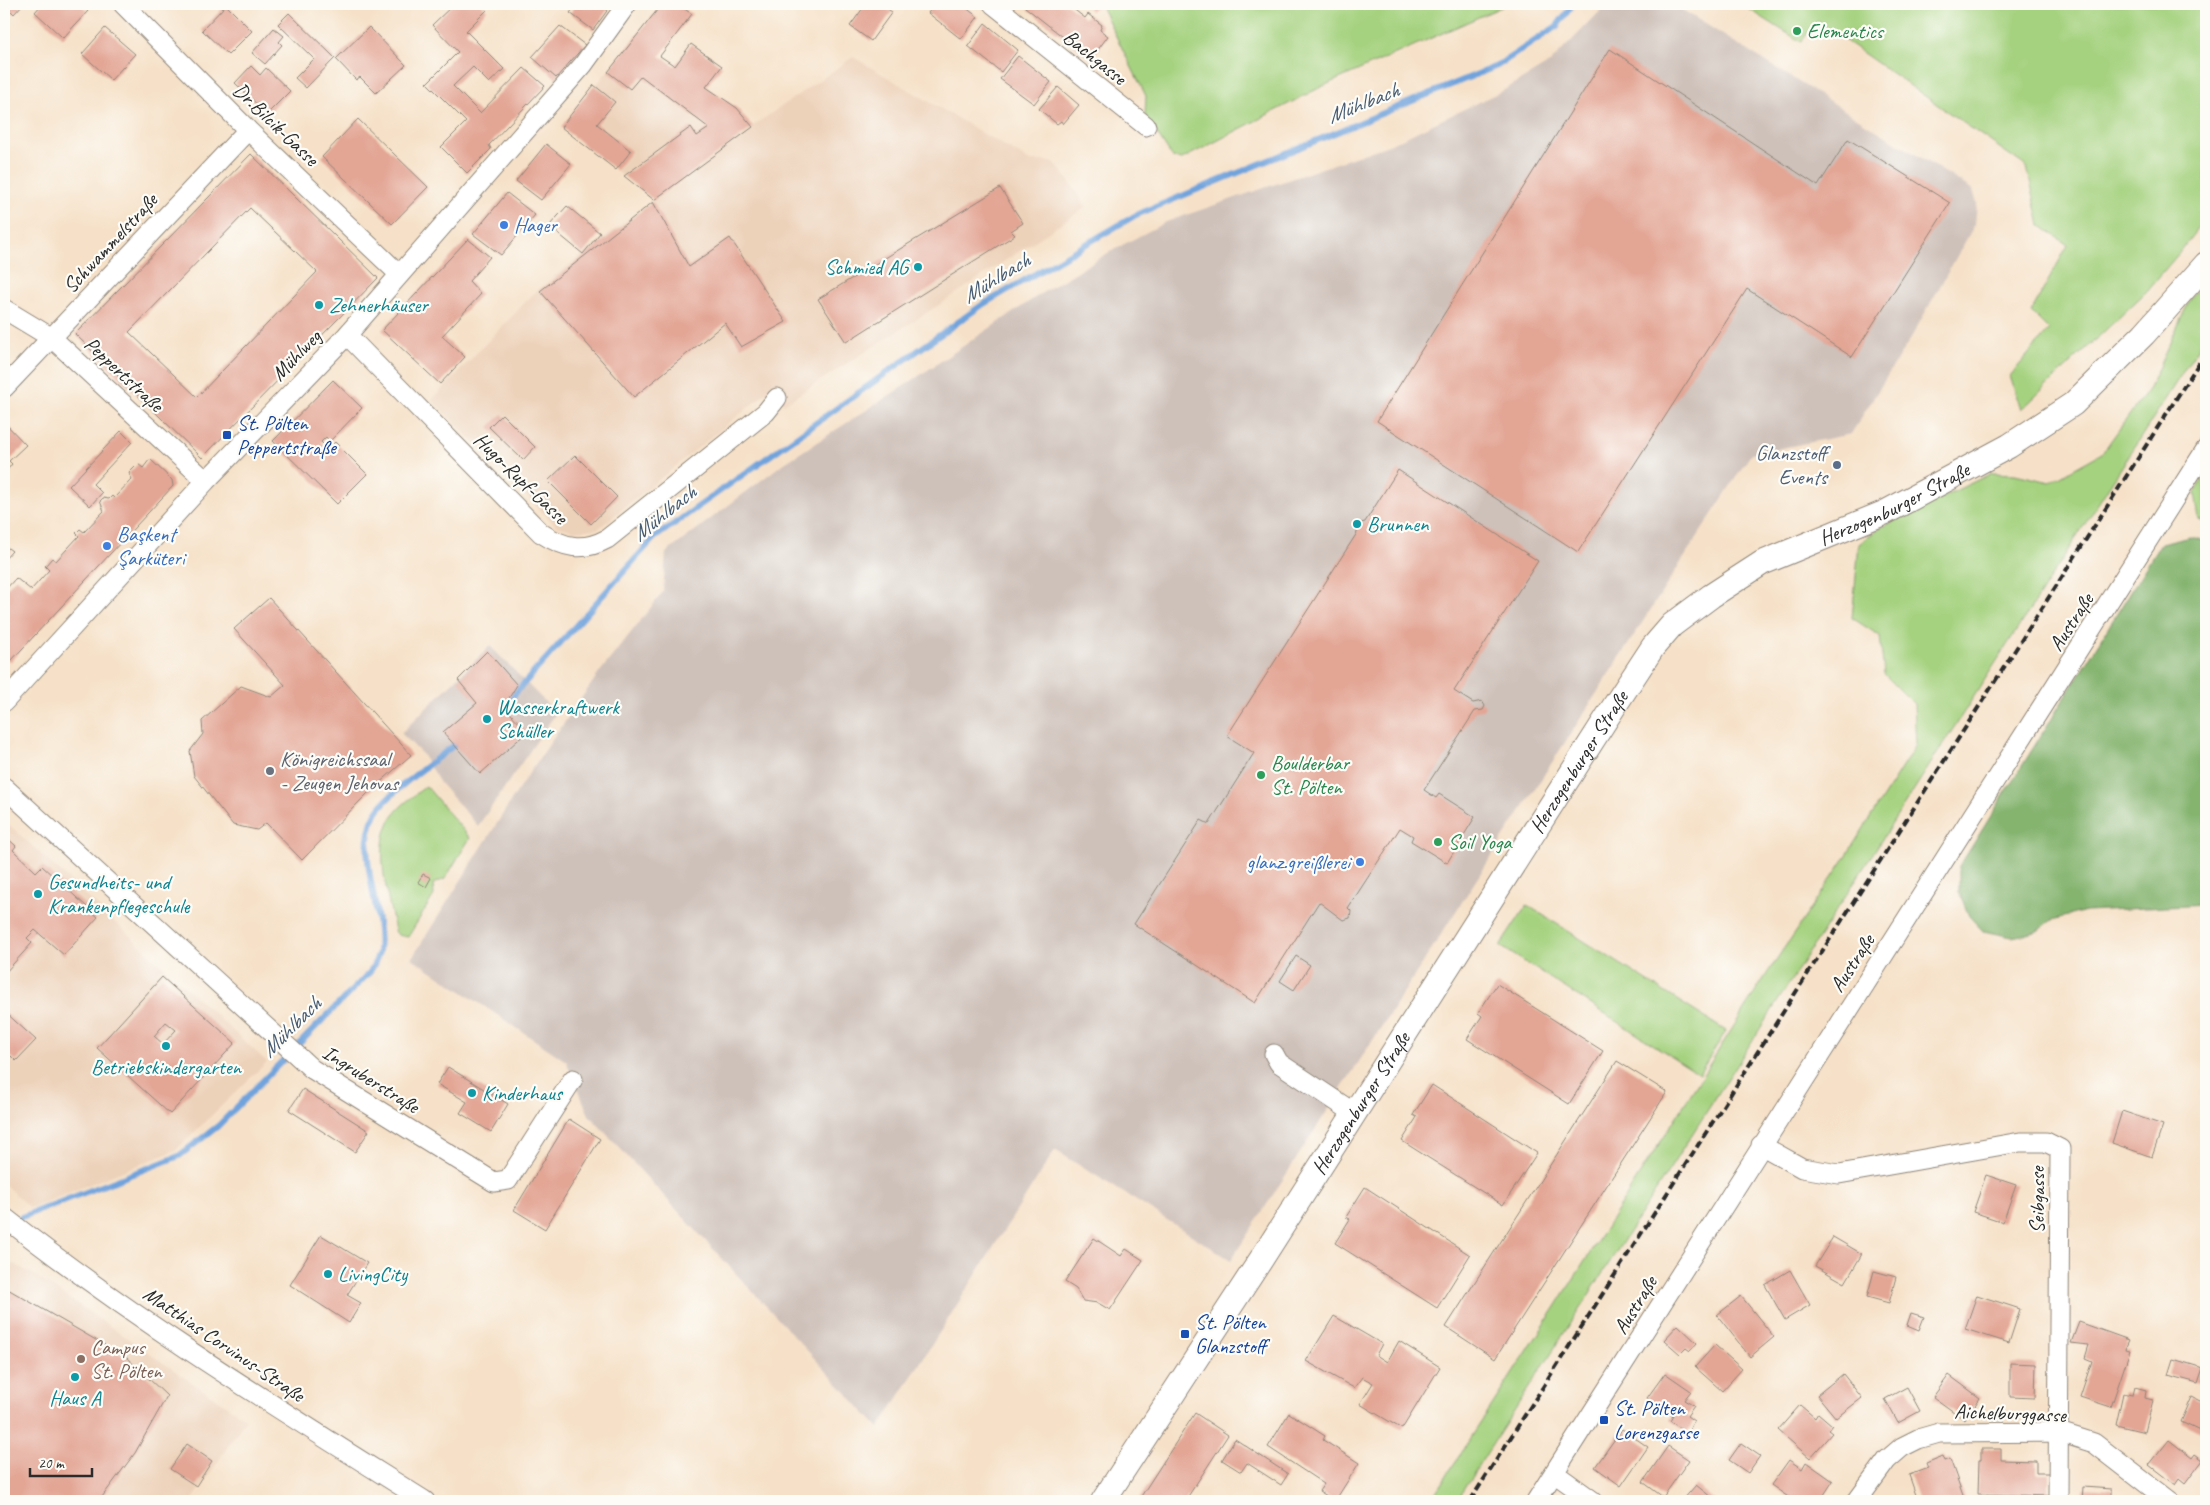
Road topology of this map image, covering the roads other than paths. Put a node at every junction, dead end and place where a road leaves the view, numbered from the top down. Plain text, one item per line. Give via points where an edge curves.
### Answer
1 (124, 4) edge
2 (627, 4) edge
3 (993, 4) edge
4 (1146, 126) dead end
5 (248, 130) junction
6 (2206, 264) edge
7 (399, 274) junction
8 (4, 309) edge
9 (347, 335) junction
10 (52, 338) junction
11 (4, 388) edge
12 (777, 398) dead end
13 (2206, 449) edge
14 (206, 481) junction
15 (4, 702) edge
16 (4, 787) edge
17 (1274, 1054) dead end
18 (573, 1079) dead end
19 (1354, 1113) junction
20 (1761, 1145) junction
21 (4, 1217) edge
22 (2058, 1432) junction
23 (1554, 1473) junction
24 (425, 1501) edge
25 (1103, 1501) edge
26 (1536, 1501) edge
27 (1593, 1501) edge
28 (1856, 1501) edge
29 (2058, 1501) edge
30 (2169, 1501) edge

1 - 5 street, Dr.Bilcik-Gasse
2 - 7 street, Mühlweg via 582,65
3 - 4 street, Bachgasse
5 - 7 street, Dr.Bilcik-Gasse
5 - 10 street, Schwammelstraße
6 - 19 street, Herzogenburger Straße via 2144,334 2073,404 2009,446 1886,512 1762,564 1672,625 1653,647 1615,705
7 - 9 street, Mühlweg
8 - 10 street, Peppertstraße
9 - 12 street, Hugo-Rupf-Gasse via 541,533 566,547 596,545 608,539 766,412
9 - 14 street, Mühlweg
10 - 11 street, Schwammelstraße
10 - 14 street, Peppertstraße
13 - 20 street, Austraße
14 - 15 street, Mühlweg
16 - 18 street, Ingruberstraße via 312,1070 494,1182 508,1180
17 - 19 street via 1279,1063
19 - 25 street, Herzogenburger Straße
20 - 22 street, Seibgasse via 1802,1168 1838,1174 2020,1142 2046,1142 2060,1149
20 - 23 street, Austraße
21 - 24 street, Matthias Corvinus-Straße via 224,1374
22 - 28 street, Aichelburggasse via 1939,1433 1918,1440 1902,1447 1887,1460
22 - 29 street, Seibgasse
22 - 30 street, Aichelburggasse via 2094,1443
23 - 26 street, Austraße
23 - 27 street

